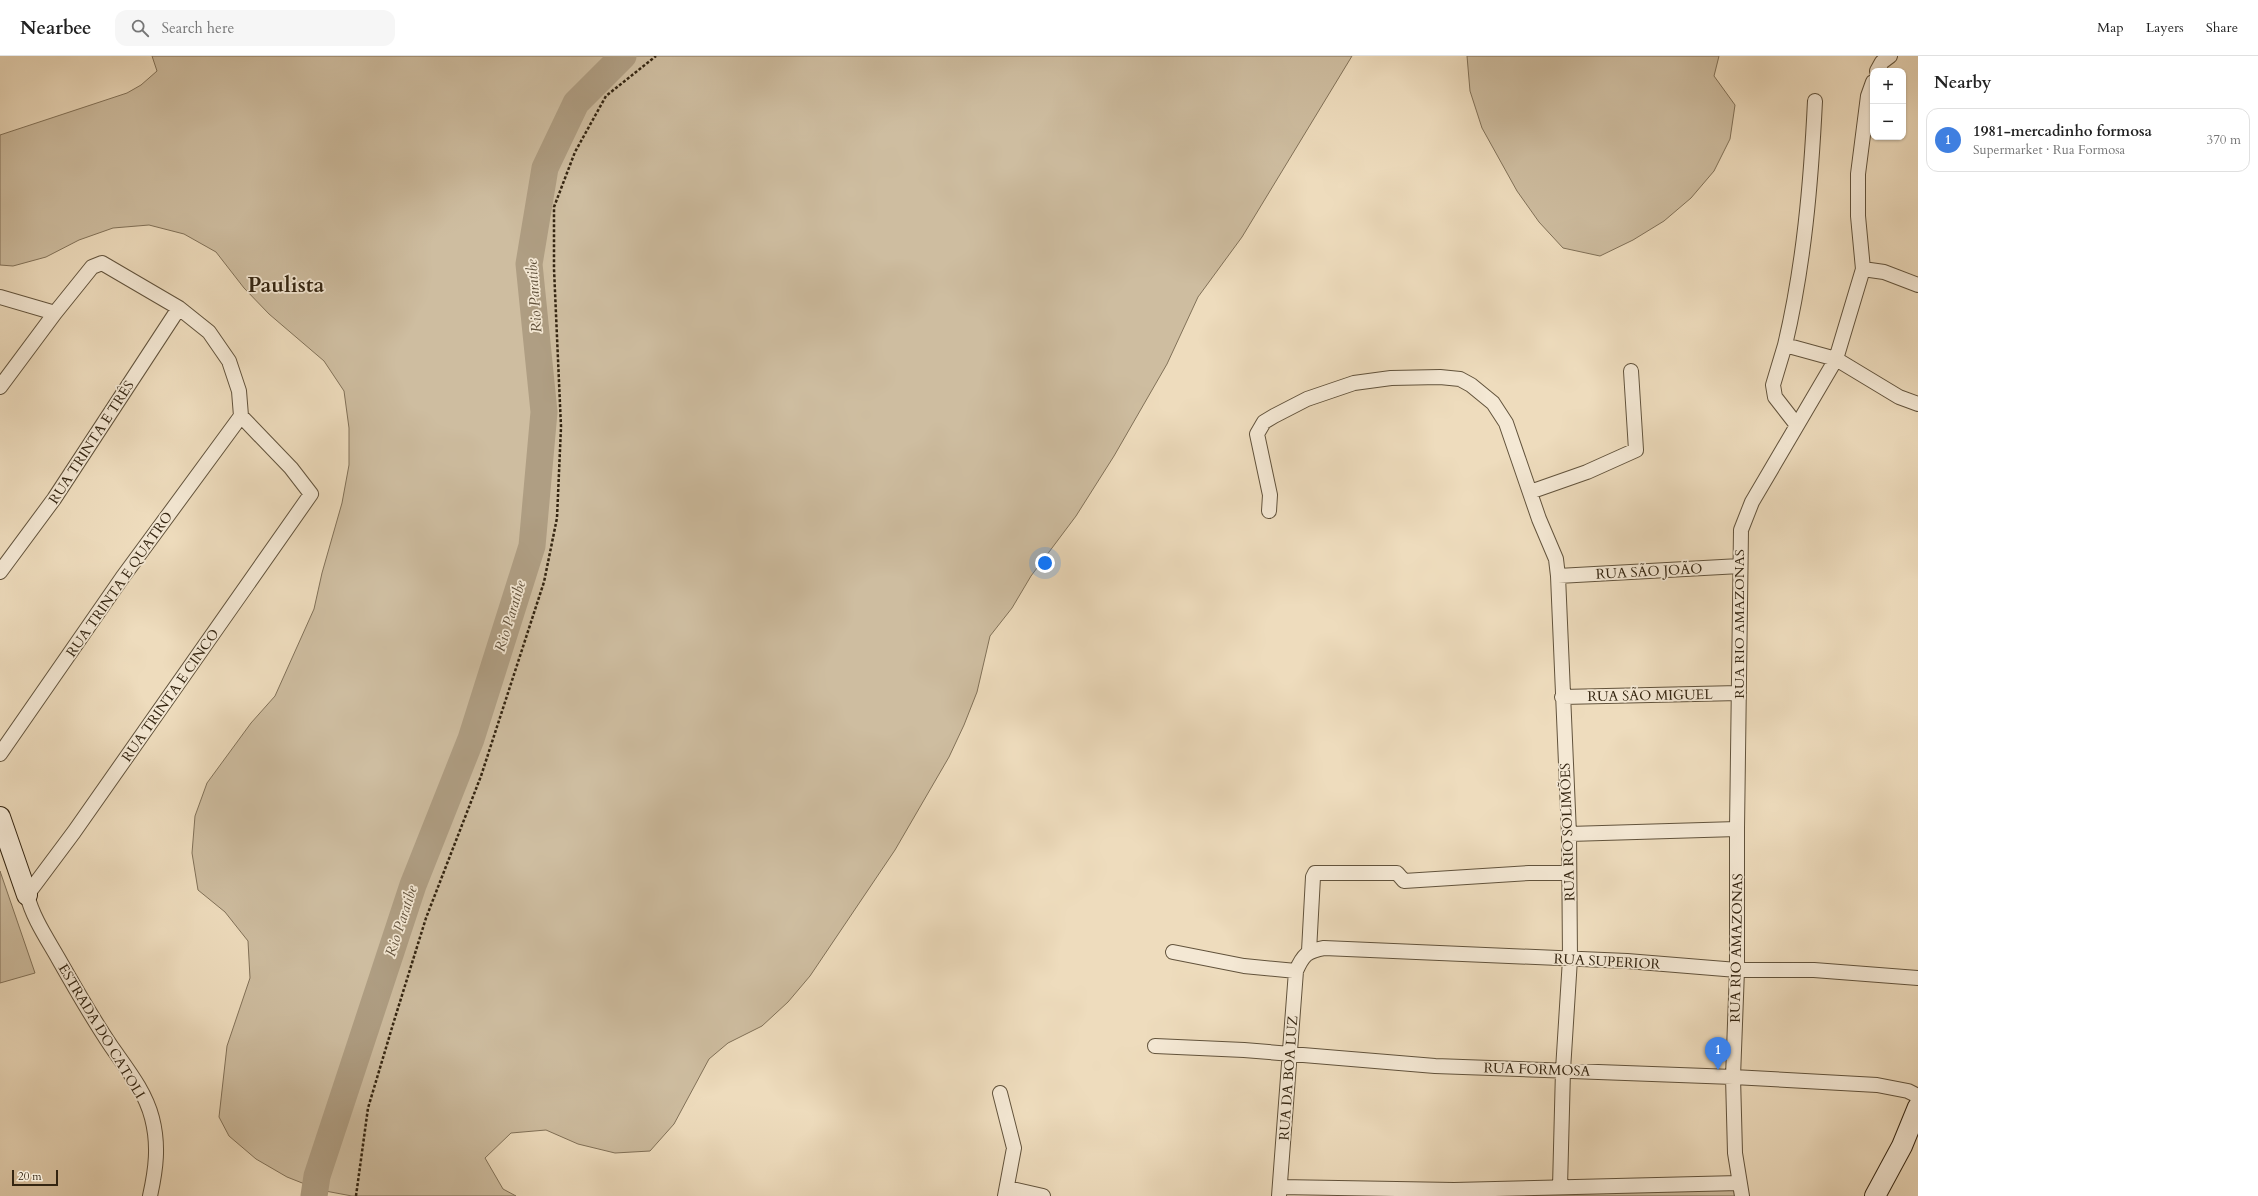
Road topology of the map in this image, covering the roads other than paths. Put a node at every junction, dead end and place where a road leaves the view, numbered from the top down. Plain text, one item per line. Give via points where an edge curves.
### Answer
1 (1890, 56) edge
2 (1879, 68) edge
3 (1870, 92) edge
4 (1815, 101) dead end
5 (1863, 269) junction
6 (1918, 285) edge
7 (0, 297) edge
8 (179, 308) junction
9 (55, 313) junction
10 (1785, 345) junction
11 (1836, 359) junction
12 (1631, 371) dead end
13 (0, 387) edge
14 (1918, 404) edge
15 (241, 416) junction
16 (1796, 424) junction
17 (1528, 487) junction
18 (1269, 511) dead end
19 (1740, 566) junction
20 (0, 572) edge
21 (1558, 576) junction
22 (1739, 693) junction
23 (1562, 697) junction
24 (0, 754) edge
25 (0, 818) edge
26 (1737, 829) junction
27 (1569, 834) junction
28 (1569, 873) junction
29 (27, 895) junction
30 (1172, 952) dead end
31 (1570, 959) junction
32 (1301, 961) junction
33 (1737, 970) junction
34 (1918, 978) edge
35 (1155, 1046) dead end
36 (1290, 1054) junction
37 (1563, 1070) junction
38 (1733, 1077) junction
39 (1000, 1093) dead end
40 (1918, 1096) edge
41 (1918, 1107) edge
42 (1560, 1187) junction
43 (1740, 1189) edge
44 (1279, 1191) edge
45 (1006, 1192) edge
46 (150, 1196) edge
47 (1043, 1196) edge
48 (1875, 1196) edge

1 - 2 street
3 - 5 street, RUA RIO AMAZONAS via 1858,174 1858,224
4 - 10 street via 1800,265
5 - 6 street via 1884,272
5 - 11 street, RUA RIO AMAZONAS
7 - 9 street
8 - 9 street via 102,263 92,267
8 - 15 street via 209,332 229,361 239,391
8 - 20 street, RUA TRINTA E TRÊS via 54,499
9 - 13 street
10 - 11 street
10 - 16 street via 1773,385 1775,397
11 - 14 street via 1899,397
11 - 16 street, RUA RIO AMAZONAS
12 - 17 street via 1636,450 1587,472
15 - 24 street, RUA TRINTA E QUATRO via 122,578
15 - 29 street, RUA TRINTA E CINCO via 291,468 311,494
16 - 19 street, RUA RIO AMAZONAS via 1744,521 1740,540
17 - 18 street, RUA RIO SOLIMÕES via 1502,414 1471,385 1460,379 1440,377 1372,379 1307,399 1261,425 1257,434 1270,495
17 - 21 street, RUA RIO SOLIMÕES via 1556,558
19 - 21 street, RUA SÃO JOÃO
19 - 22 street, RUA RIO AMAZONAS
21 - 23 street, RUA RIO SOLIMÕES
22 - 23 street, RUA SÃO MIGUEL
22 - 26 street, RUA RIO AMAZONAS
23 - 27 street, RUA RIO SOLIMÕES
25 - 29 main road
26 - 27 street
26 - 33 street, RUA RIO AMAZONAS
27 - 28 street, RUA RIO SOLIMÕES
28 - 31 street, RUA RIO SOLIMÕES
28 - 32 street, RUA DA BOA LUZ via 1404,881 1397,873 1314,873
29 - 46 street, ESTRADA DO CATOLI via 43,932 108,1041 142,1092 152,1118 157,1155
30 - 32 street, RUA SUPERIOR via 1244,966
31 - 32 street, RUA SUPERIOR via 1324,948
31 - 33 street, RUA SUPERIOR
31 - 37 street, RUA RIO SOLIMÕES
32 - 36 street, RUA DA BOA LUZ
33 - 34 street, RUA SUPERIOR via 1814,970
33 - 38 street, RUA RIO AMAZONAS
35 - 36 street, RUA FORMOSA
36 - 37 street, RUA FORMOSA via 1435,1066
36 - 44 street, RUA DA BOA LUZ
37 - 38 street, RUA FORMOSA
37 - 42 street, RUA RIO SOLIMÕES
38 - 40 street, RUA FORMOSA via 1884,1086
38 - 43 street, RUA RIO AMAZONAS via 1735,1145
39 - 45 street via 1014,1148
41 - 48 main road via 1902,1146
42 - 43 street
42 - 44 street
45 - 47 street

